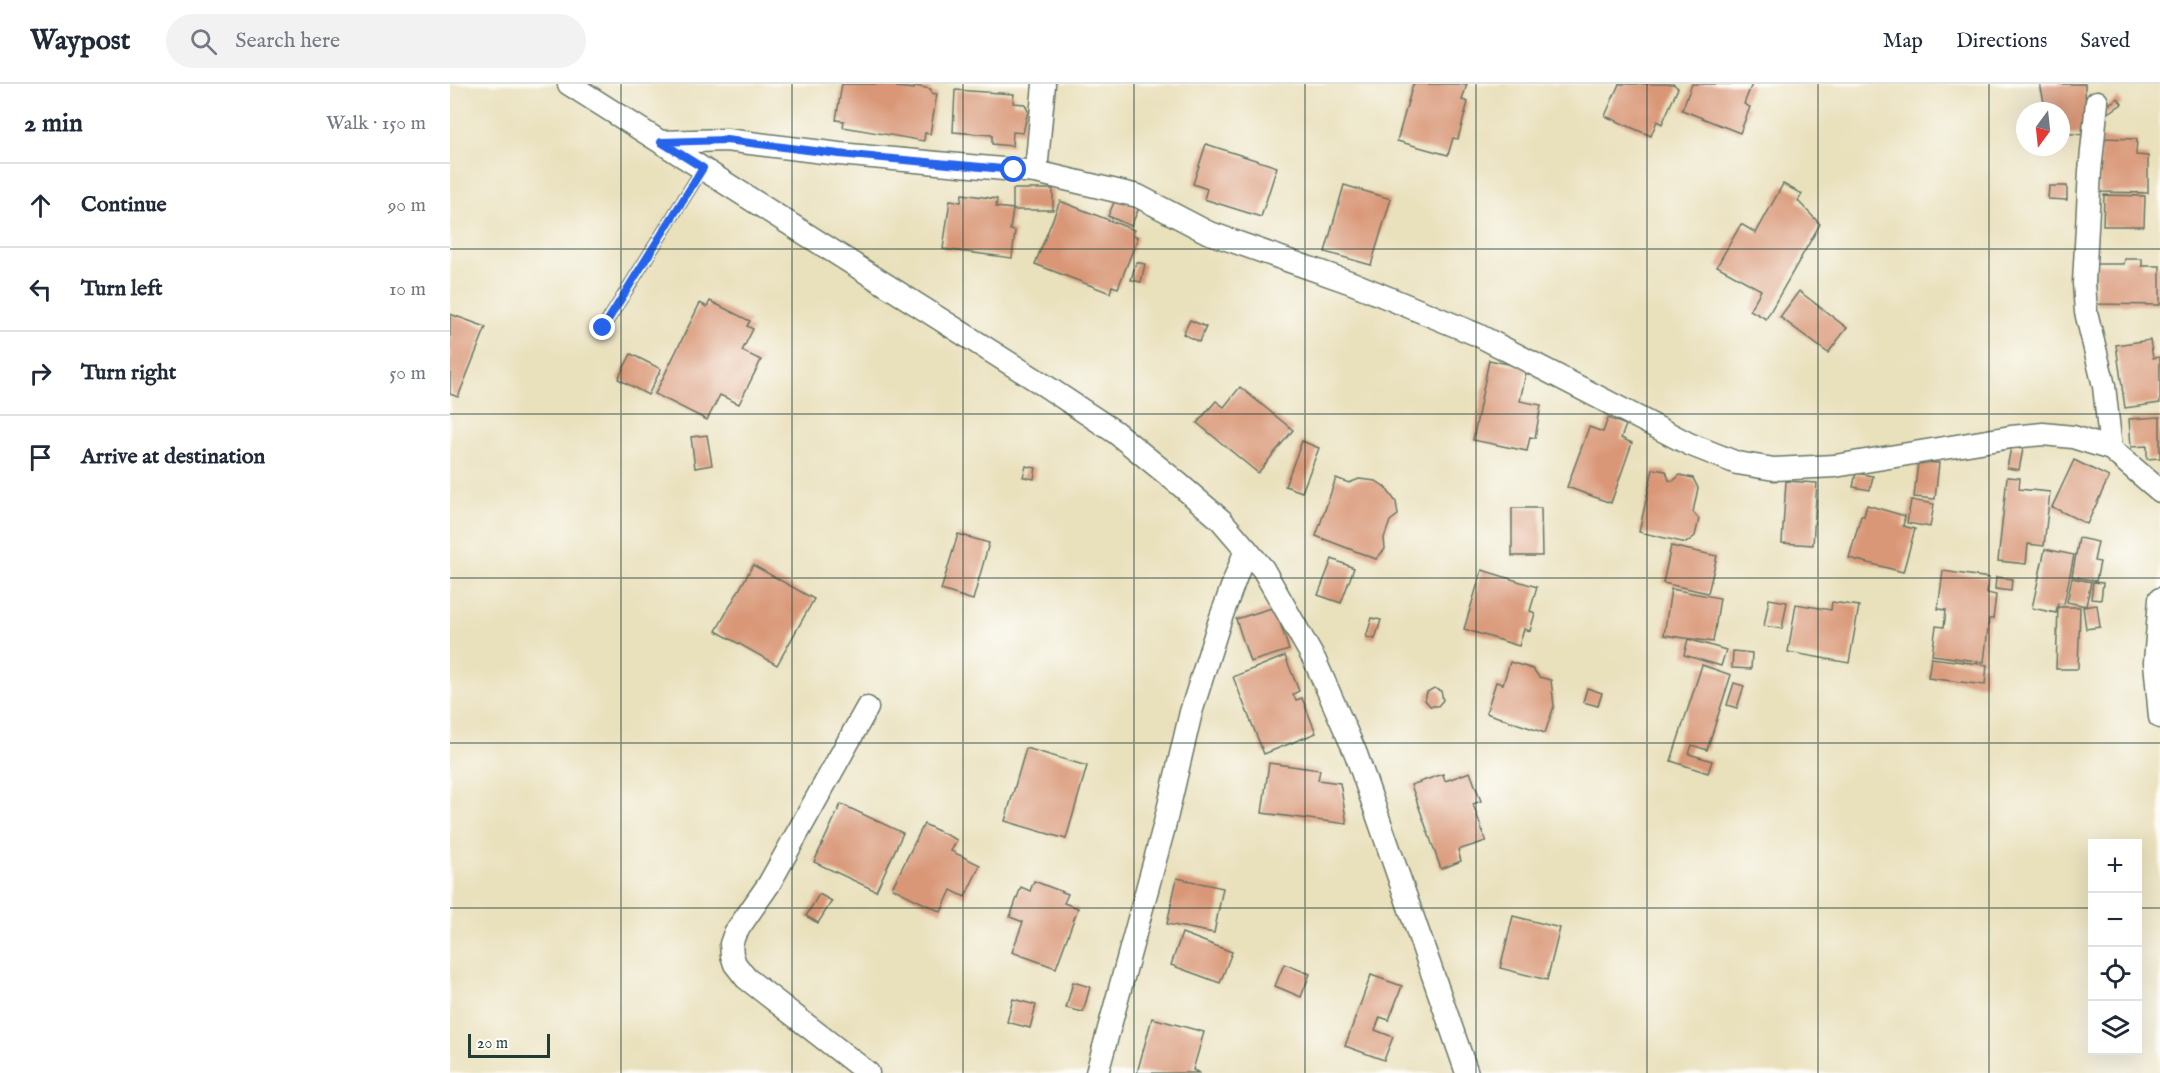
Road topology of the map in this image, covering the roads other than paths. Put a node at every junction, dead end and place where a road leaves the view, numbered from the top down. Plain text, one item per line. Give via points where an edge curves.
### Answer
1 (569, 84) edge
2 (1044, 84) edge
3 (2097, 102) dead end
4 (661, 142) junction
5 (703, 168) junction
6 (1036, 172) junction
7 (603, 328) dead end
8 (2111, 449) junction
9 (2160, 491) edge
10 (1246, 549) junction
11 (2160, 599) edge
12 (867, 708) dead end
13 (2160, 717) edge
14 (868, 1073) edge
15 (1097, 1073) edge
16 (1467, 1073) edge

1 - 4 street
2 - 6 street
3 - 8 street via 2084,283 2086,312 2104,386
4 - 5 street
4 - 6 street via 726,140
5 - 7 lane
5 - 10 street via 1114,432 1221,520
6 - 8 street via 1138,196 1207,232 1352,283 1478,335 1689,444 1737,463 1774,469 1835,466 2043,434 2073,437
8 - 9 street
10 - 15 street via 1191,712
10 - 16 street via 1263,569 1315,661 1356,754
11 - 13 street via 2155,662
12 - 14 street via 731,944 735,964 746,978

